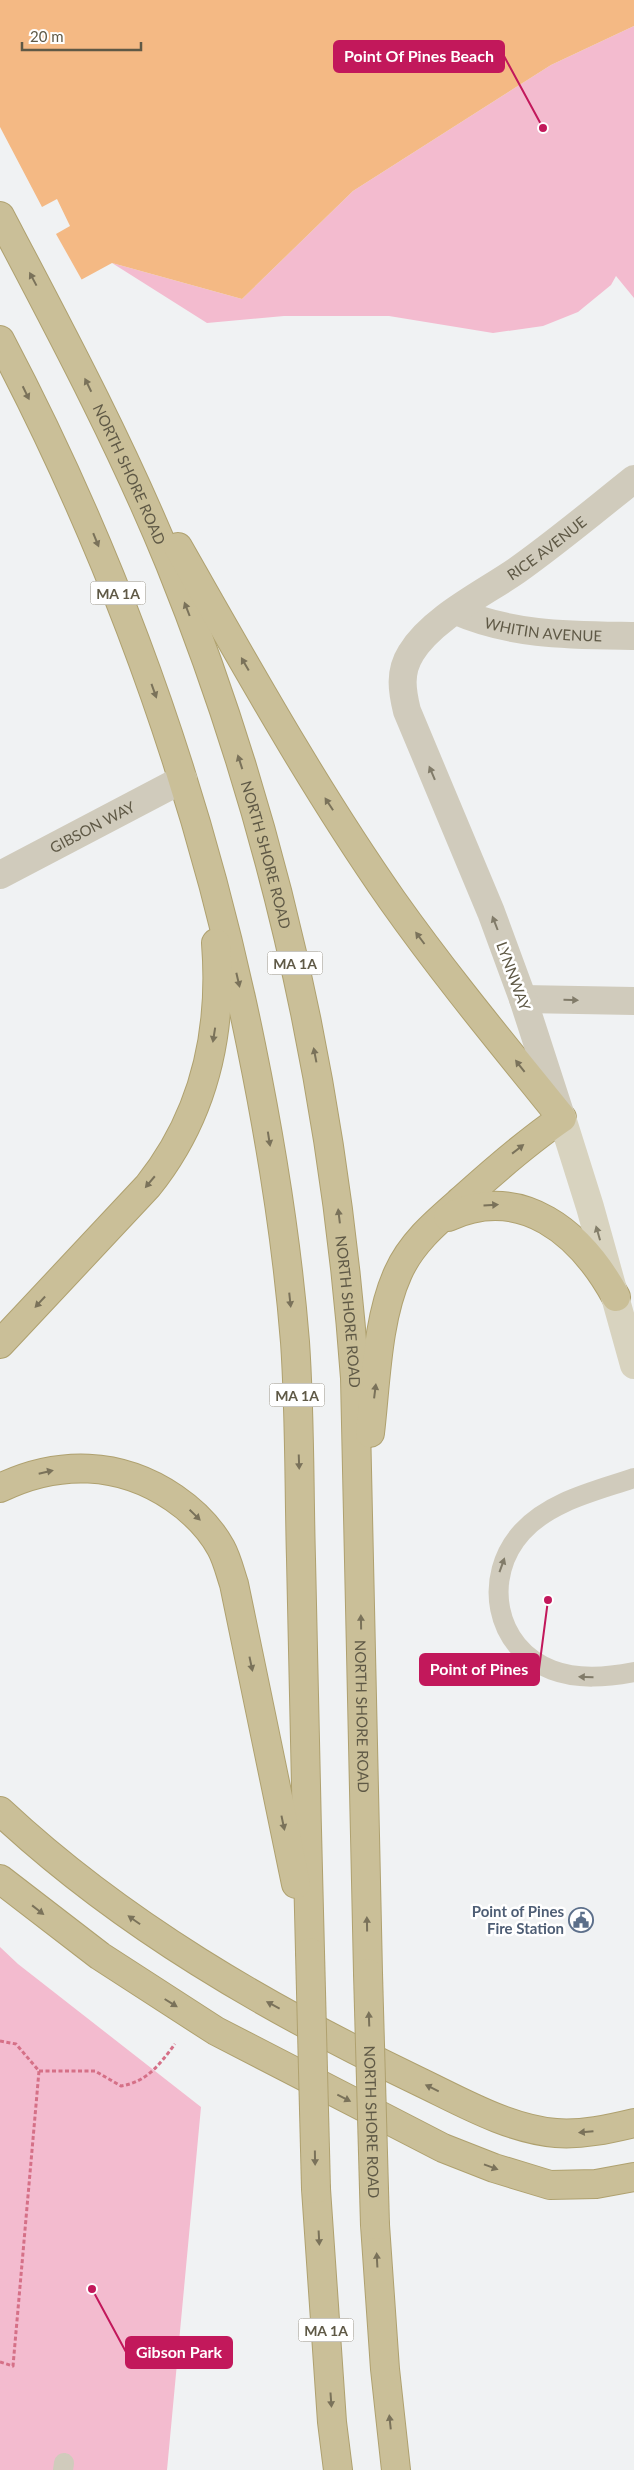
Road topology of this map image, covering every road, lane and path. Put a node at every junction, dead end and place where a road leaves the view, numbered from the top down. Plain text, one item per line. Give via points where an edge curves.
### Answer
1 (0, 216) edge
2 (2, 344) edge
3 (109, 428) junction
4 (634, 479) edge
5 (456, 611) junction
6 (634, 636) edge
7 (183, 779) junction
8 (204, 848) junction
9 (0, 876) edge
10 (523, 999) junction
11 (634, 1001) edge
12 (562, 1118) junction
13 (430, 1228) junction
14 (616, 1297) junction
15 (0, 1344) edge
16 (634, 1362) edge
17 (634, 1478) edge
18 (0, 1488) edge
19 (359, 1526) junction
20 (634, 1672) edge
21 (0, 1812) edge
22 (0, 1879) edge
23 (310, 1952) junction
24 (180, 2038) dead end
25 (0, 2041) edge
26 (40, 2072) junction
27 (634, 2123) edge
28 (634, 2177) edge
29 (0, 2362) edge
30 (338, 2470) edge
31 (396, 2470) edge

3 -> 1 highway, NORTH SHORE ROAD / MA 1A
2 -> 7 highway, MA 1A via 86,516 137,642
12 -> 3 highway via 433,956 368,864 303,763
19 -> 3 highway, NORTH SHORE ROAD / MA 1A via 355,1378 349,1300 332,1155 304,1004 269,858 207,666 170,566
4 - 5 street, RICE AVENUE via 518,570
5 - 6 street, WHITIN AVENUE via 495,625 539,633
10 -> 5 street, LYNNWAY via 402,693 404,666 412,651
7 - 8 highway, MA 1A
7 - 9 street, GIBSON WAY
8 -> 15 highway via 216,932 218,988 214,1042 195,1108 174,1150 152,1180
8 -> 23 highway, MA 1A via 240,989 268,1130 294,1342
10 -> 11 street
10 - 12 street, LYNNWAY
13 -> 12 highway via 514,1152
14 -> 12 main road, LYNNWAY
13 -> 14 highway via 456,1214 485,1206 500,1205 528,1211 556,1227 589,1255
19 -> 13 highway via 384,1318 406,1256
14 - 16 main road, LYNNWAY
20 -> 17 lane via 598,1677 575,1676 543,1666 510,1634 497,1598 502,1562 529,1526 557,1507
18 -> 23 highway via 49,1471 91,1467 111,1470 140,1478 167,1493 192,1512 222,1549 234,1584
31 -> 19 highway, NORTH SHORE ROAD / MA 1A, bridge via 375,2225
27 -> 21 highway via 578,2133 535,2129 470,2106 377,2061 262,2000 171,1945 86,1886
22 -> 28 highway via 100,1956 188,2014 246,2048 427,2140 494,2168 550,2185 596,2184
23 -> 30 highway, MA 1A, bridge via 316,2189
24 - 26 path via 159,2066 134,2084 121,2086 95,2071
25 - 26 path via 16,2044
26 - 29 path via 13,2366

